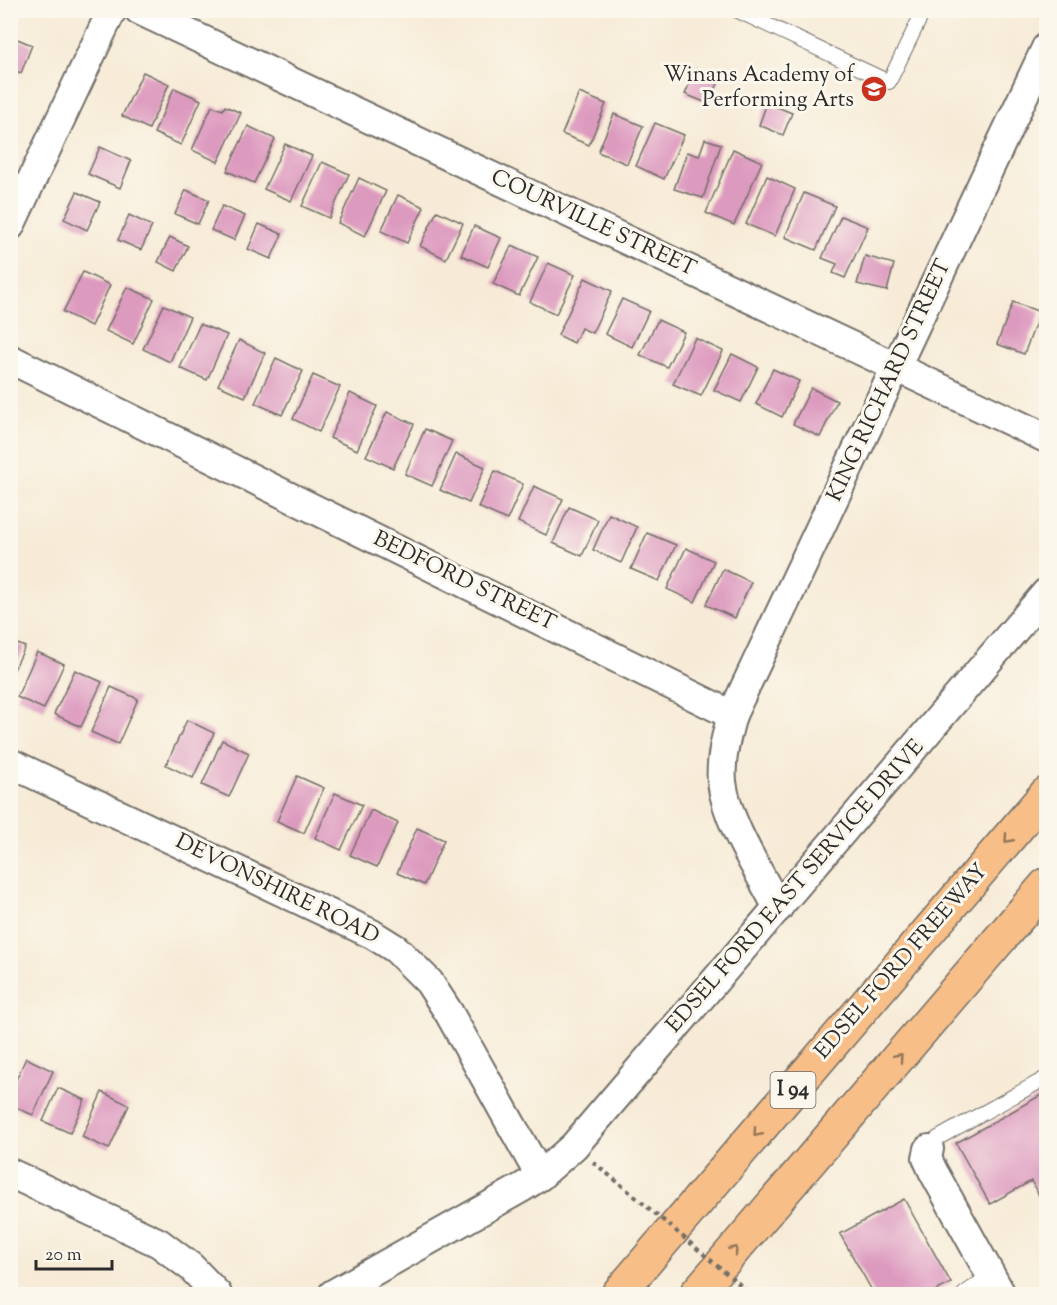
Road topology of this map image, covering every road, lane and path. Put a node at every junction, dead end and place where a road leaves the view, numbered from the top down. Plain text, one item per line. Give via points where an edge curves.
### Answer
1 (112, 10) edge
2 (139, 10) edge
3 (736, 10) edge
4 (924, 10) edge
5 (1041, 10) edge
6 (1047, 13) edge
7 (1047, 48) edge
8 (10, 226) edge
9 (10, 359) edge
10 (897, 367) junction
11 (1047, 438) edge
12 (1047, 593) edge
13 (732, 715) junction
14 (10, 763) edge
15 (1047, 794) edge
16 (1047, 885) edge
17 (778, 908) junction
18 (1047, 1078) edge
19 (574, 1146) junction
20 (928, 1149) joint
21 (10, 1173) edge
22 (540, 1176) junction
23 (995, 1285) edge
24 (217, 1294) edge
25 (333, 1294) edge
26 (618, 1294) edge
27 (696, 1294) edge
28 (751, 1294) edge
29 (964, 1294) edge

1 - 8 street
2 - 10 street, COURVILLE STREET
3 - 4 lane via 889,82
5 - 6 lane
7 - 10 street, KING RICHARD STREET
9 - 13 street, BEDFORD STREET
10 - 11 street, COURVILLE STREET
10 - 13 street, KING RICHARD STREET
12 - 17 street, EDSEL FORD EAST SERVICE DRIVE
13 - 17 street via 723,747 722,782 730,816
14 - 22 street, DEVONSHIRE ROAD via 372,934 396,949 429,982 449,1013
15 -> 26 highway, EDSEL FORD FREEWAY / I 94
27 -> 16 highway, I 94
17 - 19 street, EDSEL FORD EAST SERVICE DRIVE
18 - 20 lane via 938,1138
19 - 22 street, EDSEL FORD EAST SERVICE DRIVE
19 - 28 path, bridge
20 - 23 street via 933,1171
21 - 24 street via 159,1244 191,1267
22 - 25 street, EDSEL FORD EAST SERVICE DRIVE
23 - 29 lane

